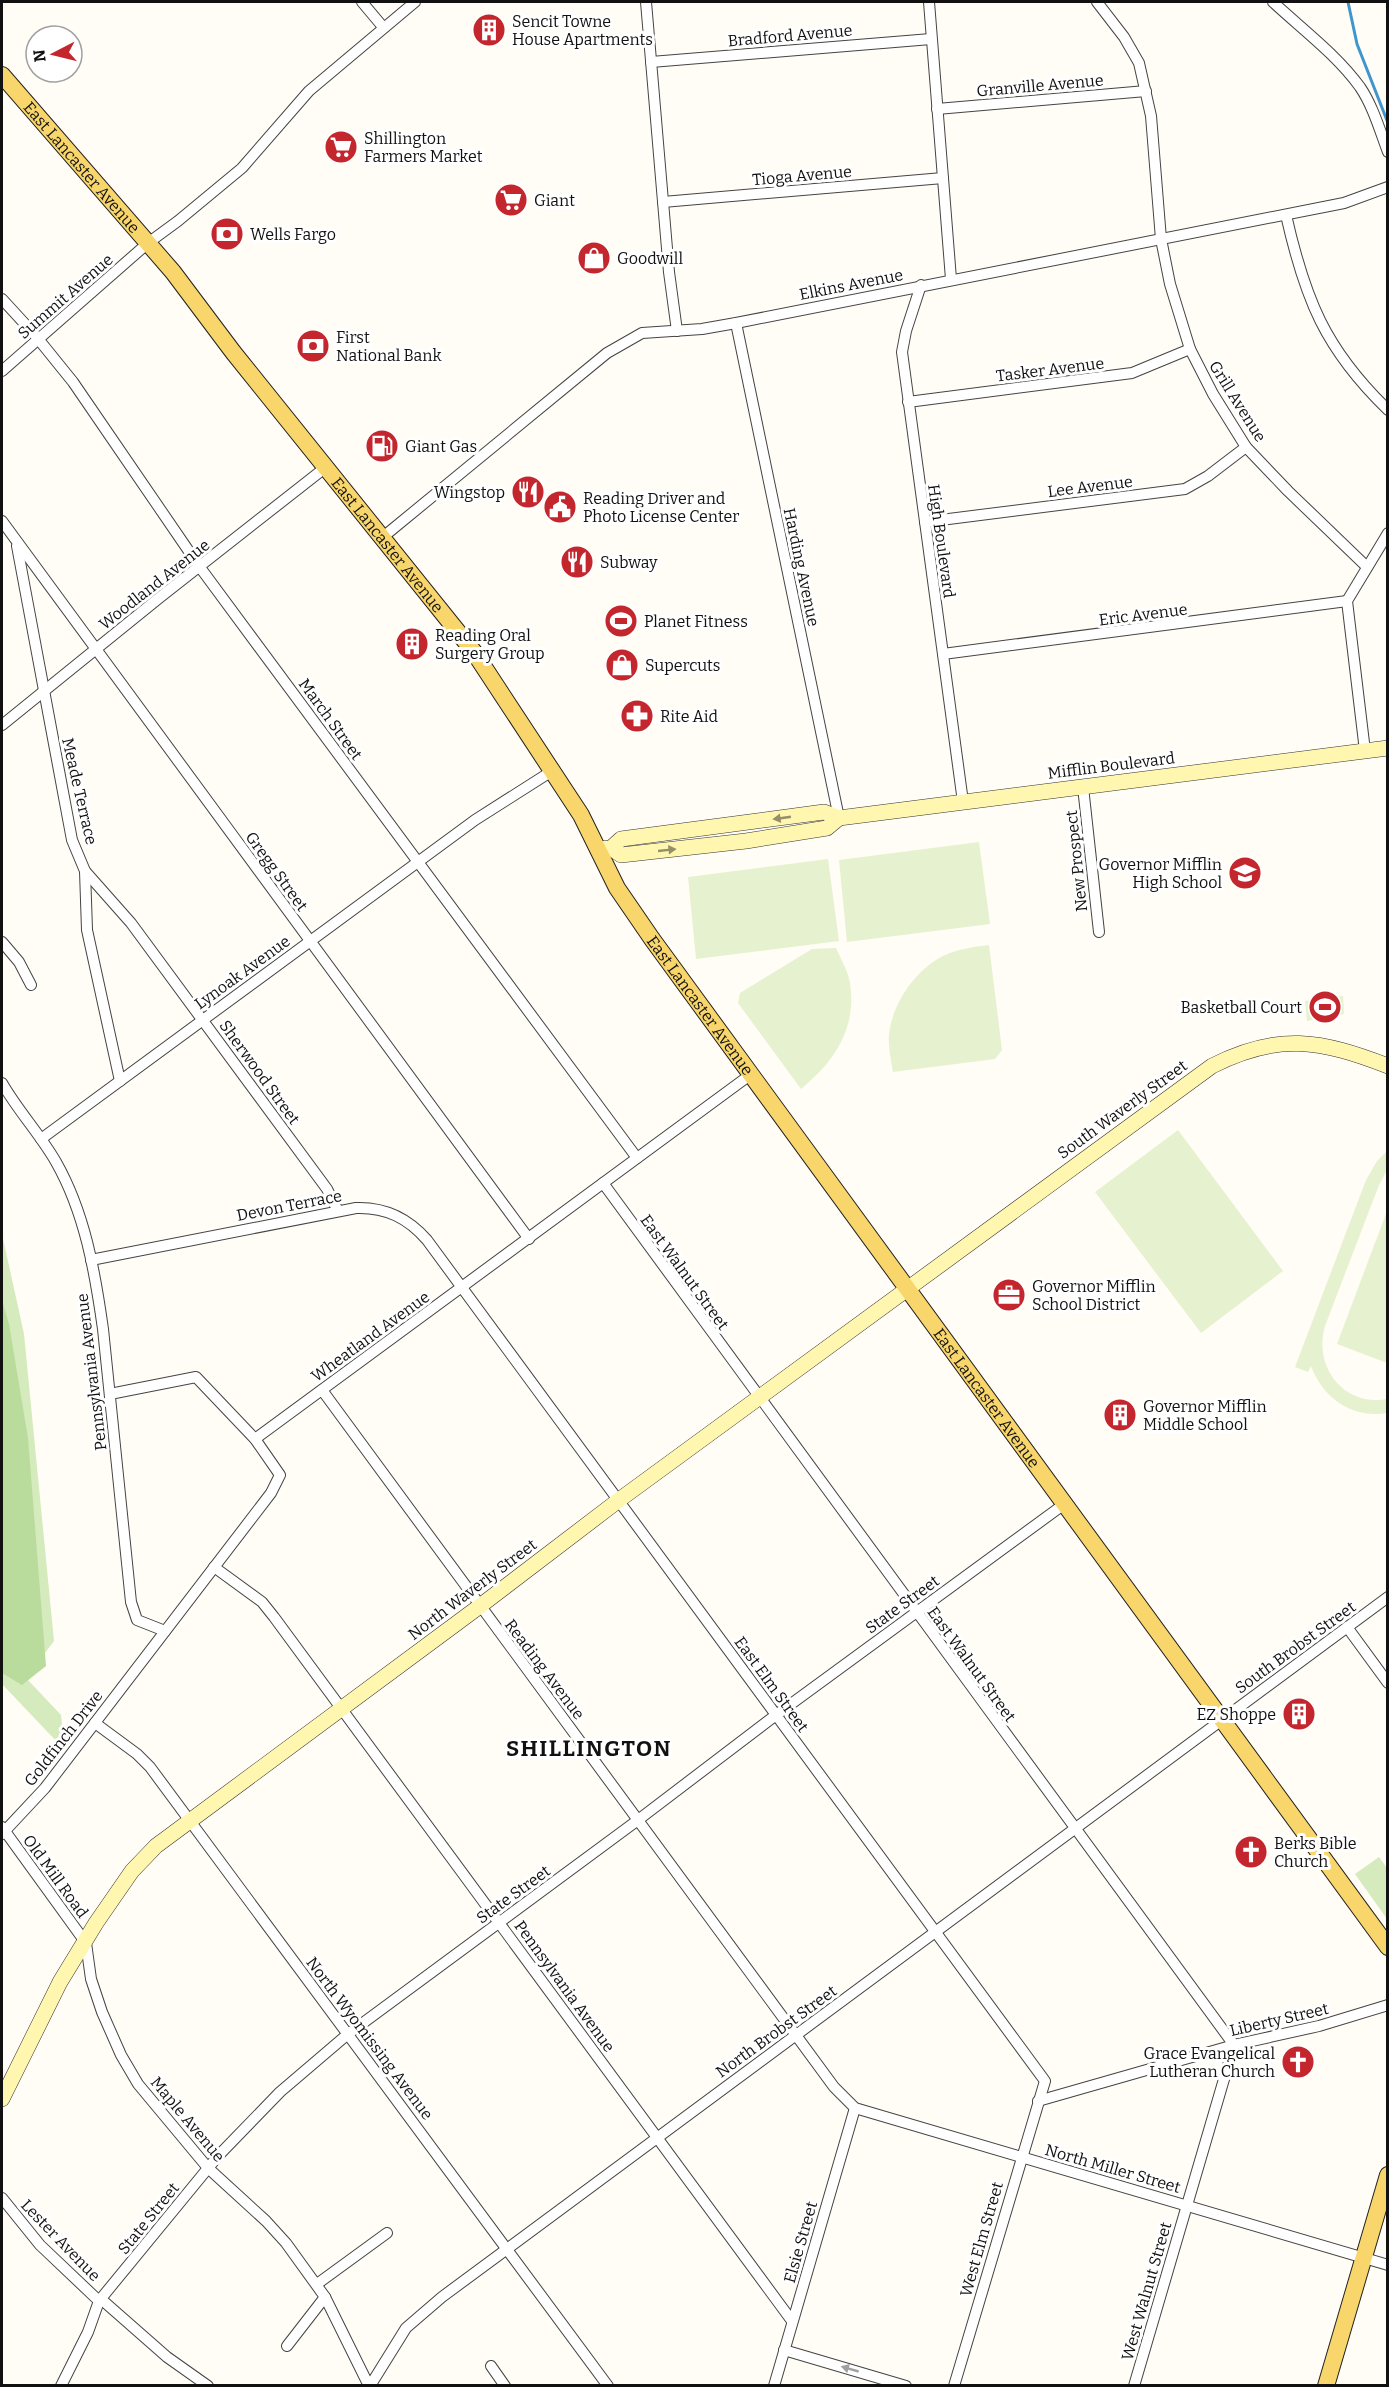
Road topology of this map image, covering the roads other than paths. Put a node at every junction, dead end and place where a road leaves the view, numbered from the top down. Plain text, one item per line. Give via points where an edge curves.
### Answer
1 (362, 2) edge
2 (415, 2) edge
3 (646, 2) edge
4 (929, 2) edge
5 (1097, 2) edge
6 (1273, 2) edge
7 (383, 27) junction
8 (931, 39) junction
9 (651, 62) junction
10 (2, 75) edge
11 (1146, 91) junction
12 (937, 109) junction
13 (1388, 152) edge
14 (943, 178) junction
15 (1388, 188) edge
16 (663, 202) junction
17 (1286, 215) junction
18 (1161, 239) junction
19 (148, 243) junction
20 (951, 279) junction
21 (921, 285) junction
22 (2, 299) edge
23 (736, 323) junction
24 (678, 331) junction
25 (38, 340) junction
26 (1190, 349) junction
27 (2, 371) edge
28 (908, 402) junction
29 (1388, 410) edge
30 (1246, 447) junction
31 (326, 467) junction
32 (2, 521) edge
33 (925, 522) junction
34 (1388, 533) edge
35 (383, 537) junction
36 (16, 542) junction
37 (199, 566) junction
38 (1367, 567) junction
39 (1347, 602) junction
40 (95, 650) junction
41 (943, 654) junction
42 (43, 692) junction
43 (2, 725) edge
44 (1388, 748) edge
45 (1365, 751) junction
46 (552, 771) junction
47 (1083, 787) junction
48 (963, 802) junction
49 (839, 818) junction
50 (604, 849) junction
51 (417, 861) junction
52 (85, 872) junction
53 (1099, 932) dead end
54 (310, 940) junction
55 (2, 942) edge
56 (31, 985) dead end
57 (203, 1020) junction
58 (1388, 1066) edge
59 (750, 1075) junction
60 (120, 1081) junction
61 (2, 1083) edge
62 (2, 1098) edge
63 (16, 1108) junction
64 (41, 1139) junction
65 (637, 1158) junction
66 (603, 1183) junction
67 (338, 1211) junction
68 (529, 1239) junction
69 (91, 1260) junction
70 (461, 1288) junction
71 (906, 1289) junction
72 (322, 1390) junction
73 (110, 1394) junction
74 (759, 1398) junction
75 (255, 1439) junction
76 (619, 1500) junction
77 (1063, 1505) junction
78 (214, 1567) junction
79 (1388, 1597) edge
80 (480, 1606) junction
81 (916, 1612) junction
82 (1347, 1627) junction
83 (165, 1631) junction
84 (1388, 1683) edge
85 (341, 1709) junction
86 (776, 1715) junction
87 (1221, 1720) junction
88 (95, 1723) junction
89 (190, 1819) junction
90 (638, 1820) junction
91 (1075, 1830) junction
92 (3, 1831) edge
93 (500, 1922) junction
94 (935, 1933) junction
95 (86, 1943) junction
96 (1388, 1947) edge
97 (1388, 2006) edge
98 (348, 2034) junction
99 (795, 2035) junction
100 (1234, 2045) junction
101 (2, 2099) edge
102 (1038, 2101) junction
103 (855, 2108) junction
104 (657, 2138) junction
105 (1021, 2157) junction
106 (208, 2168) junction
107 (1388, 2175) edge
108 (2, 2198) edge
109 (1187, 2205) junction
110 (387, 2233) dead end
111 (507, 2249) junction
112 (1363, 2257) junction
113 (1388, 2265) edge
114 (317, 2284) junction
115 (325, 2297) junction
116 (100, 2300) junction
117 (792, 2322) junction
118 (287, 2346) dead end
119 (784, 2350) junction
120 (491, 2366) dead end
121 (61, 2385) edge
122 (208, 2385) edge
123 (369, 2385) edge
124 (505, 2385) edge
125 (608, 2385) edge
126 (774, 2385) edge
127 (906, 2385) edge
128 (954, 2385) edge
129 (1134, 2385) edge
130 (1326, 2385) edge

1 - 7 street
2 - 7 street, Summit Avenue
3 - 9 street
4 - 8 street
5 - 11 street, Grill Avenue via 1132,49
6 - 13 street via 1360,88
7 - 19 street, Summit Avenue via 309,91 242,168
8 - 9 street, Bradford Avenue
8 - 12 street
9 - 16 street
10 - 19 main road, East Lancaster Avenue
11 - 12 street, Granville Avenue
11 - 18 street, Grill Avenue
12 - 14 street
14 - 16 street, Tioga Avenue
14 - 20 street
15 - 17 street, Elkins Avenue via 1344,203
16 - 24 street
17 - 18 street, Elkins Avenue
17 - 29 street via 1305,287 1327,335 1351,370
18 - 20 street, Elkins Avenue
18 - 26 street, Grill Avenue
19 - 25 street, Summit Avenue
19 - 31 main road, East Lancaster Avenue
20 - 21 street, Elkins Avenue
21 - 23 street, Elkins Avenue
21 - 28 street, High Boulevard via 902,352
22 - 25 street, March Street
23 - 24 street, Elkins Avenue
23 - 49 street, Harding Avenue
24 - 35 street, Elkins Avenue via 642,333 607,353
25 - 27 street, Summit Avenue
25 - 37 street, March Street via 73,382
26 - 28 street, Tasker Avenue via 1132,373
26 - 30 street, Grill Avenue
28 - 33 street, High Boulevard
30 - 33 street, Lee Avenue via 1185,489
30 - 38 street, Grill Avenue
31 - 35 main road, East Lancaster Avenue
31 - 37 street, Woodland Avenue
32 - 36 street, Gregg Street
33 - 41 street, High Boulevard
34 - 38 street
35 - 46 main road, East Lancaster Avenue via 474,652
36 - 40 street, Gregg Street
36 - 42 street, Meade Terrace
37 - 40 street, Woodland Avenue
37 - 51 street, March Street
38 - 39 street
39 - 41 street, Eric Avenue
39 - 45 street
40 - 42 street, Woodland Avenue
40 - 54 street, Gregg Street
41 - 48 street, High Boulevard
42 - 43 street, Woodland Avenue
42 - 52 street, Meade Terrace via 72,840
44 - 45 street, Mifflin Boulevard
45 - 47 street, Mifflin Boulevard
46 - 50 main road, East Lancaster Avenue
46 - 51 street, Lynoak Avenue
47 - 48 street, Mifflin Boulevard
47 - 53 street, New Prospect
48 - 49 street, Mifflin Boulevard
49 - 50 street, Mifflin Boulevard via 824,812 621,839
50 - 59 main road, East Lancaster Avenue via 617,888
51 - 54 street, Lynoak Avenue
51 - 65 street, March Street
52 - 57 street, Sherwood Street via 131,923
52 - 60 street, Meade Terrace via 87,930
54 - 57 street, Lynoak Avenue
54 - 68 street, Gregg Street
55 - 56 street
57 - 60 street, Lynoak Avenue
57 - 67 street, Sherwood Street via 327,1189
58 - 71 street, South Waverly Street via 1346,1050 1312,1043 1278,1044 1231,1057 1195,1077
59 - 65 street, Wheatland Avenue
59 - 71 main road, East Lancaster Avenue
60 - 64 street, Lynoak Avenue
61 - 63 street
62 - 63 street
63 - 64 street, Pennsylvania Avenue
64 - 69 street, Pennsylvania Avenue via 69,1188
65 - 66 street, Wheatland Avenue
66 - 68 street, Wheatland Avenue
66 - 74 street, East Walnut Street
67 - 69 street, Devon Terrace
67 - 70 street, Devon Terrace via 376,1208 413,1224
68 - 70 street, Wheatland Avenue
69 - 73 street, Pennsylvania Avenue
70 - 72 street, Wheatland Avenue
70 - 76 street, East Elm Street
71 - 74 street, North Waverly Street
71 - 77 main road, East Lancaster Avenue
72 - 75 street, Wheatland Avenue
72 - 80 street, Reading Avenue
73 - 75 street via 196,1377
73 - 83 street, Pennsylvania Avenue via 130,1602 137,1620
74 - 76 street, North Waverly Street
74 - 81 street, East Walnut Street
75 - 78 street via 280,1475 271,1493
76 - 80 street, North Waverly Street
76 - 86 street, East Elm Street
77 - 81 street, State Street
77 - 87 main road, East Lancaster Avenue
78 - 83 street
78 - 85 street, Pennsylvania Avenue via 261,1602
79 - 82 street, South Brobst Street
80 - 85 street, North Waverly Street
80 - 90 street, Reading Avenue
81 - 86 street, State Street
81 - 91 street, East Walnut Street
82 - 84 street
82 - 87 street, South Brobst Street
83 - 88 street, Goldfinch Drive
85 - 89 street, North Waverly Street
85 - 93 street, Pennsylvania Avenue
86 - 90 street, State Street
86 - 94 street, East Elm Street
87 - 91 street, North Brobst Street
87 - 96 main road, East Lancaster Avenue
88 - 89 street, North Wyomissing Avenue via 146,1762
88 - 92 street, Goldfinch Drive via 45,1788
89 - 95 street, North Waverly Street via 132,1871
89 - 98 street, North Wyomissing Avenue
90 - 93 street, State Street
90 - 99 street, Reading Avenue
91 - 94 street, North Brobst Street
91 - 100 street, East Walnut Street
92 - 95 street, Old Mill Road
93 - 98 street, State Street
93 - 104 street, Pennsylvania Avenue
94 - 99 street, North Brobst Street
94 - 102 street, East Elm Street via 1045,2081
95 - 101 street, North Waverly Street via 60,1982
95 - 106 street, Maple Avenue via 91,1979 121,2055 160,2113
97 - 100 street, Liberty Street
98 - 106 street, State Street via 280,2092
98 - 111 street, North Wyomissing Avenue
99 - 103 street, Reading Avenue
99 - 104 street, North Brobst Street
100 - 102 street, Liberty Street
100 - 109 street, West Walnut Street
102 - 105 street, West Elm Street
103 - 105 street, North Miller Street
103 - 117 street, Elsie Street
104 - 111 street, North Brobst Street
104 - 117 street, Pennsylvania Avenue
105 - 109 street, North Miller Street
105 - 128 street, West Elm Street
106 - 114 street, Maple Avenue via 266,2221
106 - 116 street, State Street
107 - 112 main road
108 - 116 street, Lester Avenue via 40,2244
109 - 112 street, North Miller Street
109 - 129 street, West Walnut Street
110 - 114 street
111 - 123 street, North Brobst Street via 406,2328
111 - 125 street, North Wyomissing Avenue
112 - 113 street, North Miller Street
112 - 130 main road
114 - 115 street, Maple Avenue
115 - 118 street
115 - 123 street, Maple Avenue
116 - 121 street, State Street
116 - 122 street, Lester Avenue via 167,2357
117 - 119 street, Elsie Street
119 - 126 street, Elsie Street
127 -> 119 street
120 - 124 street

